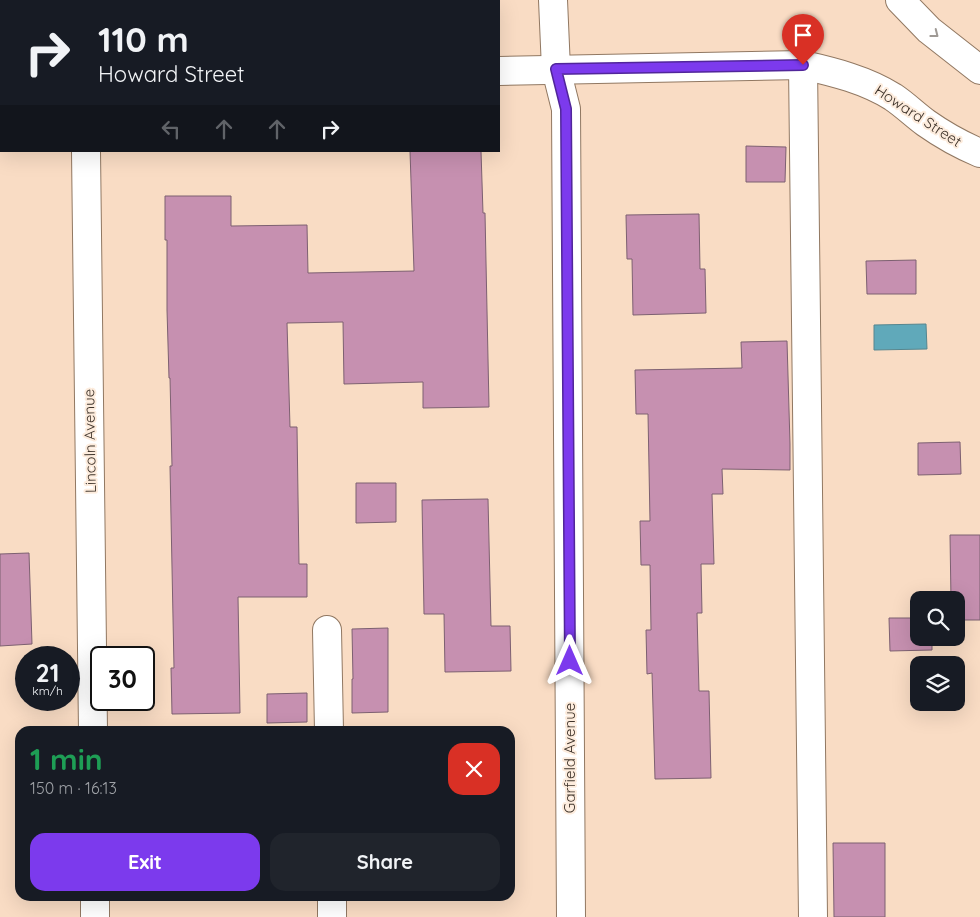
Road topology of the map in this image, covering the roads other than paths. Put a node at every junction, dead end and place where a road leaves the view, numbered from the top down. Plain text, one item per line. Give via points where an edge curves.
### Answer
1 (554, 0) edge
2 (900, 0) edge
3 (803, 65) junction
4 (556, 69) junction
5 (980, 70) edge
6 (500, 71) edge
7 (86, 152) edge
8 (980, 153) edge
9 (327, 630) dead end
10 (93, 726) edge
11 (329, 726) edge
12 (95, 901) edge
13 (332, 901) edge
14 (96, 917) edge
15 (332, 917) edge
16 (571, 917) edge
17 (813, 917) edge

1 - 4 main road, Garfield Avenue
2 -> 5 main road via 928,30
3 - 4 main road, Howard Street
3 - 8 main road, Howard Street via 835,72 869,85 893,97 956,143
3 - 17 main road
4 - 6 main road, Howard Street
4 - 16 main road, Garfield Avenue via 566,109
7 - 10 main road, Lincoln Avenue
9 - 11 main road
12 - 14 main road
13 - 15 main road

